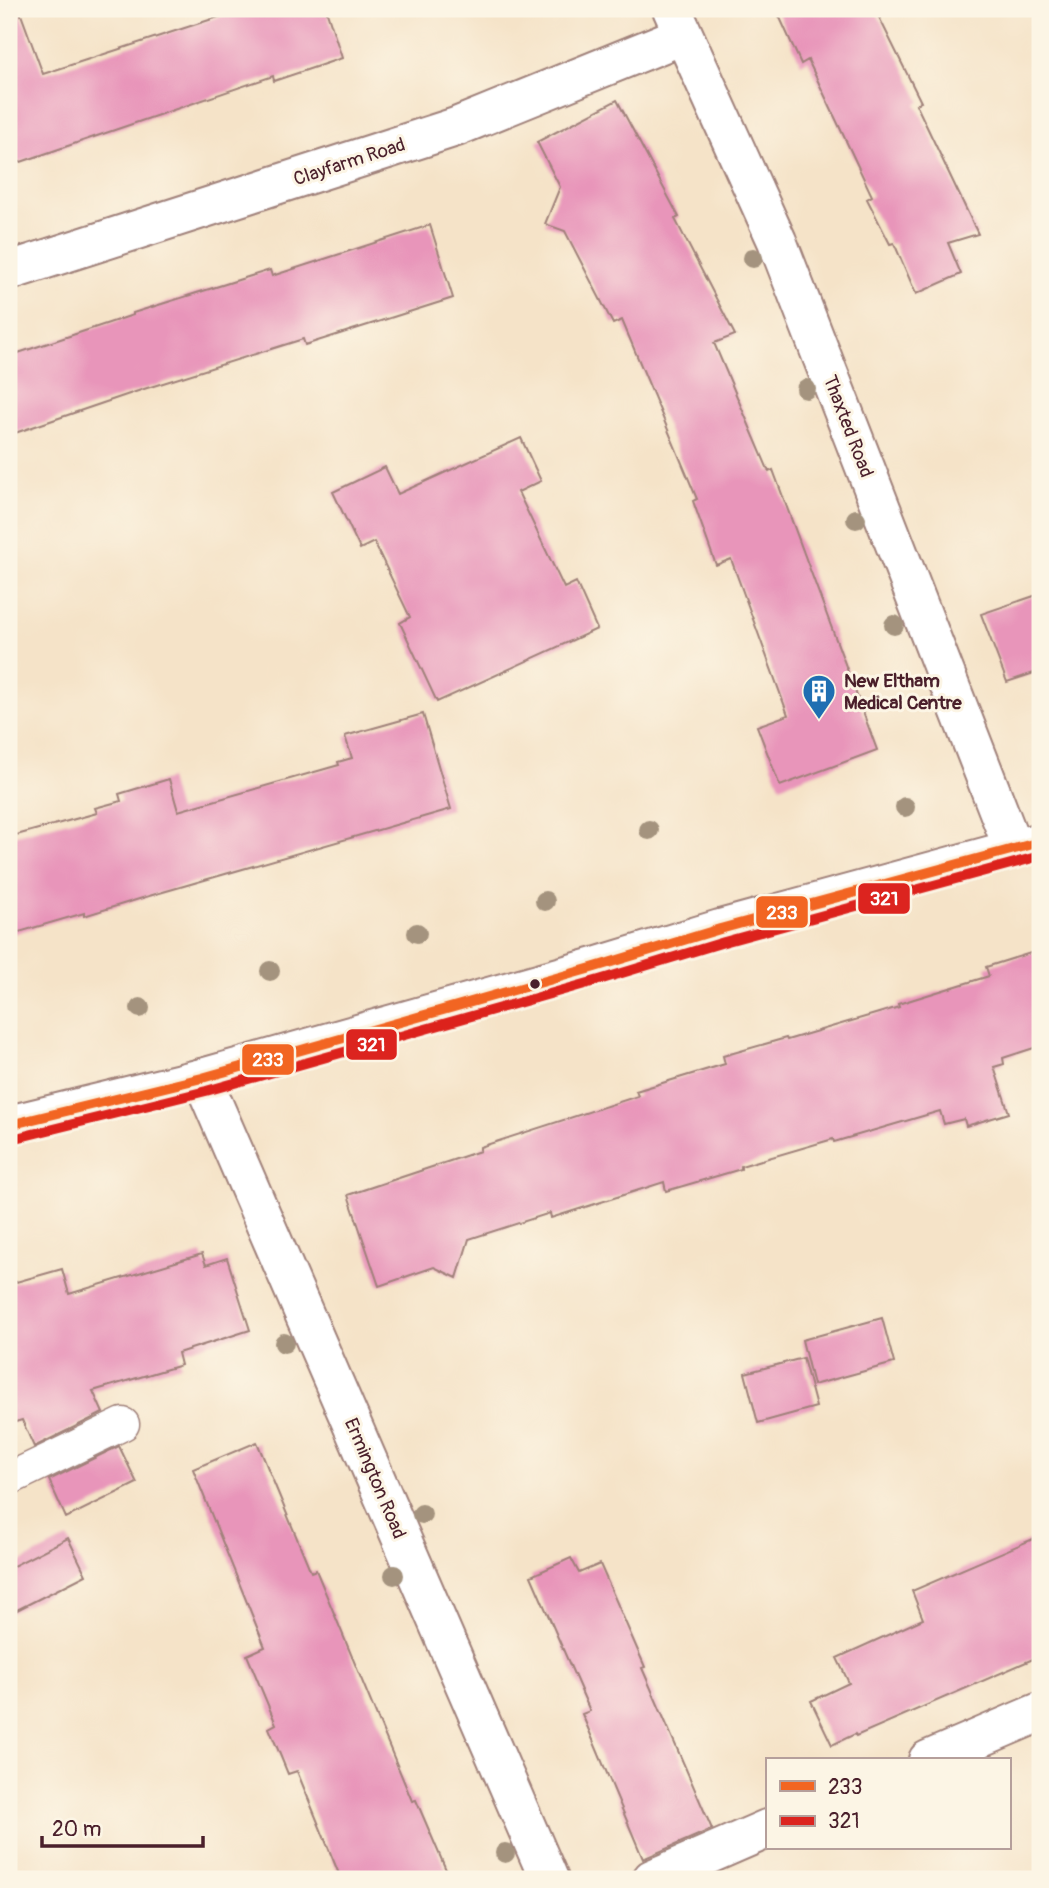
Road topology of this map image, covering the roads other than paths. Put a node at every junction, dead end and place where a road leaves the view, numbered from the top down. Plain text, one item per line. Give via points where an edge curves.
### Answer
1 (678, 22) edge
2 (9, 271) edge
3 (1027, 845) edge
4 (202, 1078) junction
5 (9, 1125) edge
6 (123, 1424) dead end
7 (9, 1479) edge
8 (1040, 1712) edge
9 (933, 1758) edge
10 (766, 1829) edge
11 (549, 1879) edge
12 (652, 1879) edge

1 - 2 street, Clayfarm Road via 456,127
1 - 3 street, Thaxted Road via 777,241
3 - 4 street
4 - 5 street
4 - 11 street, Ermington Road
6 - 7 lane
8 - 9 street
10 - 12 street

